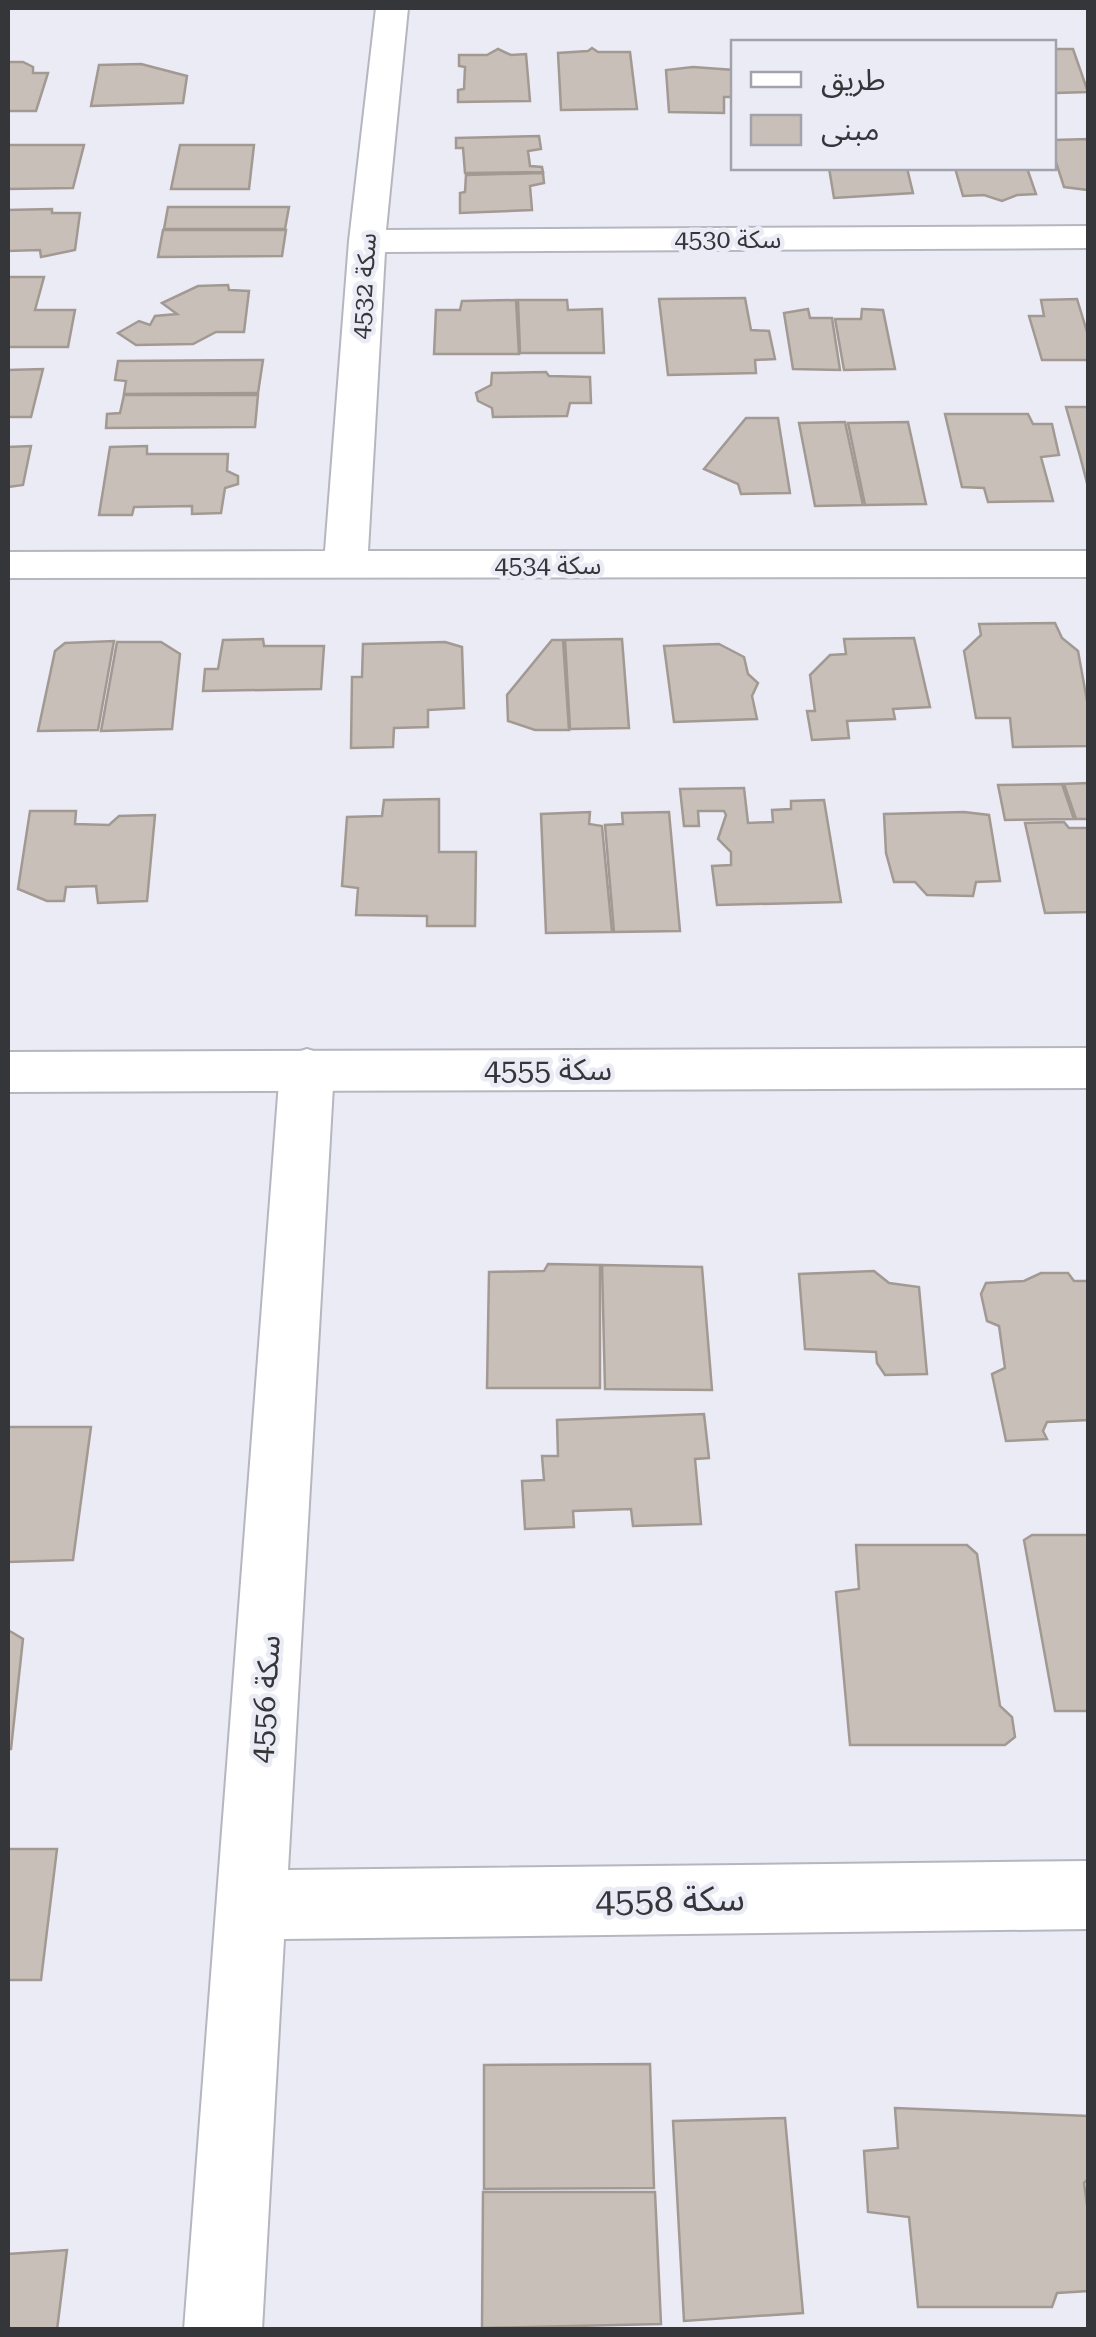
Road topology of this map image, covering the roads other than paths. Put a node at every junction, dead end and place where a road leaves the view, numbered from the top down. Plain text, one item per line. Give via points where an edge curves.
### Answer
1 (392, 8) edge
2 (1088, 237) edge
3 (367, 240) junction
4 (1088, 564) edge
5 (8, 565) edge
6 (346, 565) junction
7 (1088, 1068) edge
8 (308, 1069) junction
9 (8, 1072) edge
10 (1088, 1895) edge
11 (251, 1905) junction
12 (223, 2330) edge

1 - 3 street, سكة 4532
2 - 3 street, سكة 4530
3 - 6 street, سكة 4532
4 - 6 street, سكة 4534
5 - 6 street, سكة 4534
7 - 8 street, سكة 4555
8 - 9 street, سكة 4555
8 - 11 street, سكة 4556
10 - 11 street, سكة 4558
11 - 12 street, سكة 4556

